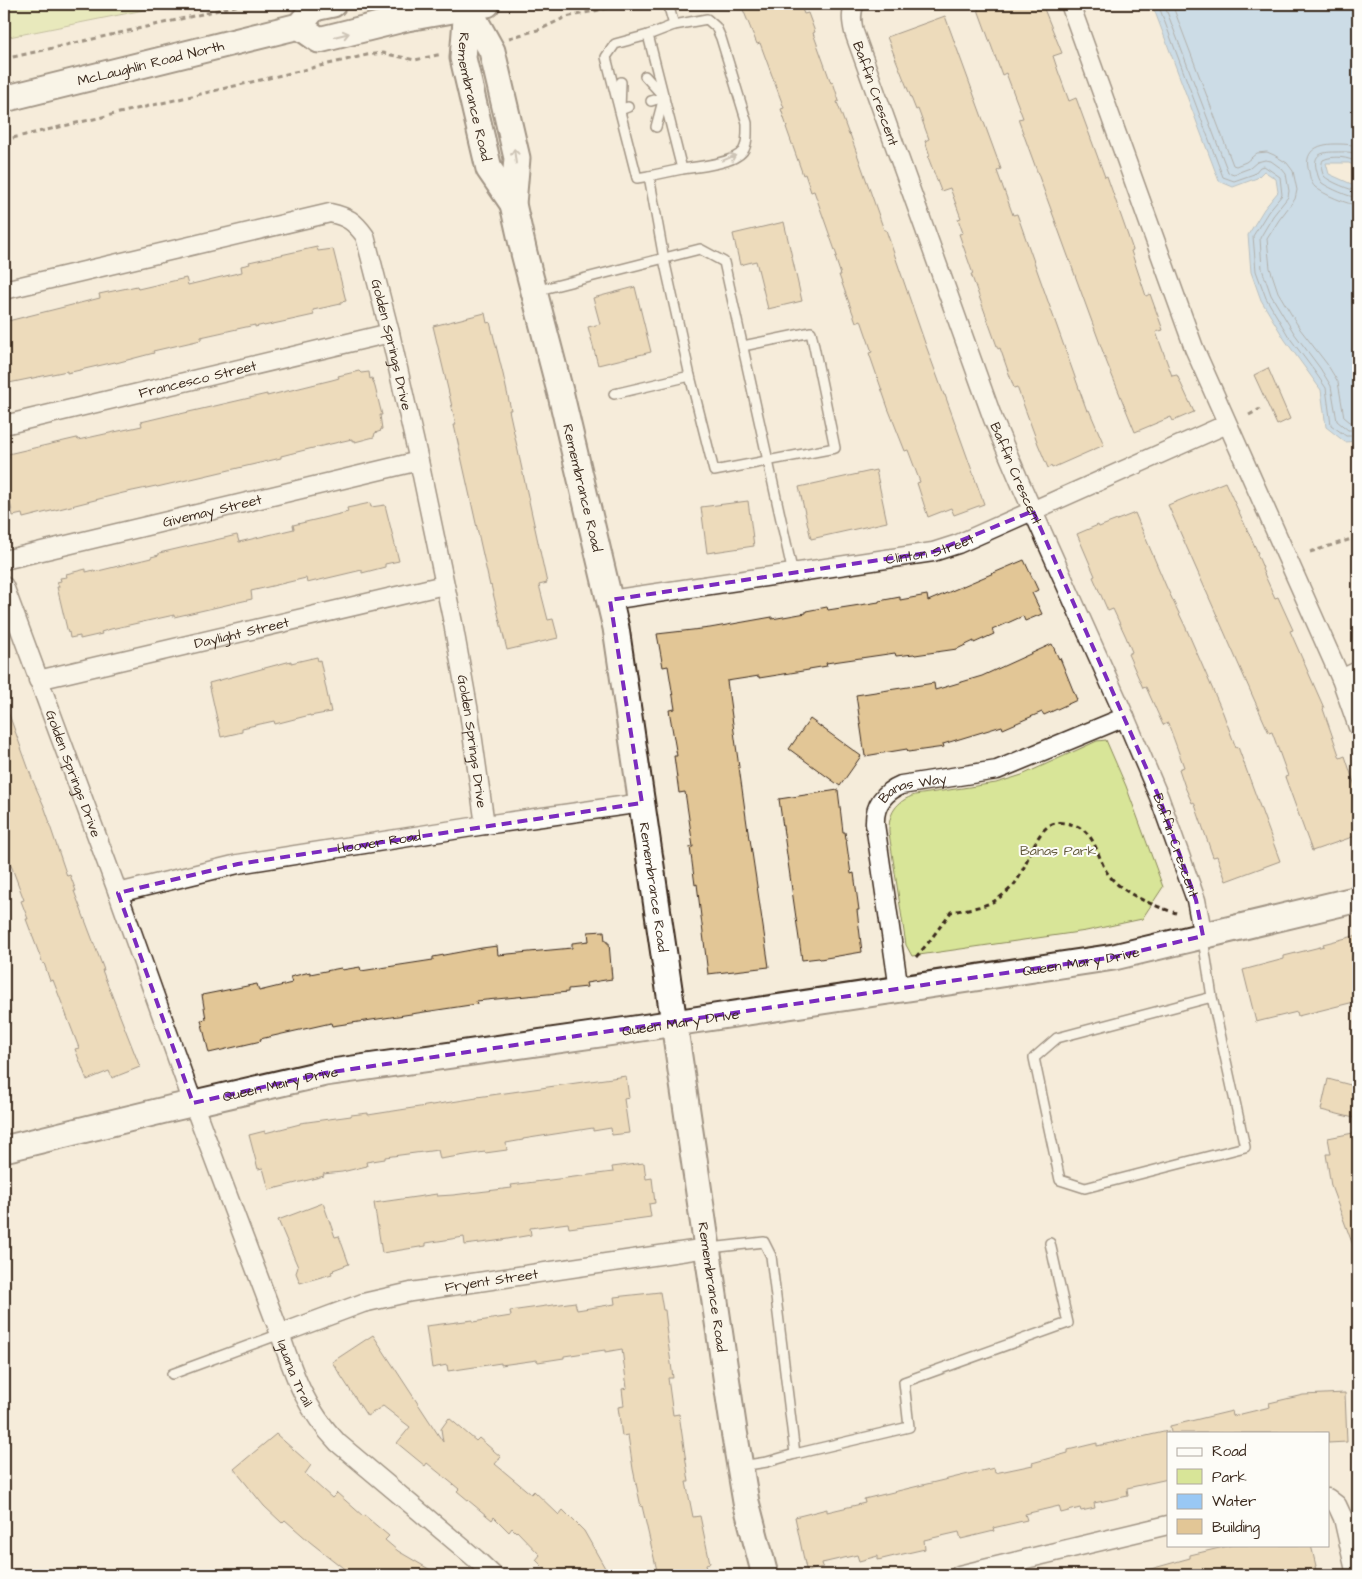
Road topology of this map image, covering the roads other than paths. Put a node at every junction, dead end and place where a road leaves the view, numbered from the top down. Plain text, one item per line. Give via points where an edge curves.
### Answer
1 (333, 4) edge
2 (668, 4) edge
3 (855, 4) edge
4 (1070, 4) edge
5 (473, 5) edge
6 (674, 25) junction
7 (299, 26) junction
8 (648, 36) junction
9 (645, 76) dead end
10 (621, 82) dead end
11 (664, 97) junction
12 (4, 100) edge
13 (650, 101) dead end
14 (624, 108) junction
15 (656, 127) dead end
16 (633, 132) dead end
17 (682, 169) junction
18 (649, 176) junction
19 (664, 259) junction
20 (4, 290) edge
21 (533, 291) junction
22 (390, 334) junction
23 (743, 346) junction
24 (690, 376) junction
25 (614, 394) dead end
26 (1227, 424) junction
27 (4, 425) edge
28 (419, 461) junction
29 (769, 461) junction
30 (1033, 511) junction
31 (4, 560) edge
32 (793, 574) junction
33 (444, 585) junction
34 (4, 586) edge
35 (610, 600) junction
36 (1358, 671) edge
37 (1341, 678) junction
38 (38, 680) junction
39 (1125, 716) junction
40 (1358, 727) edge
41 (642, 803) junction
42 (485, 825) junction
43 (118, 894) junction
44 (1358, 899) edge
45 (1203, 936) junction
46 (899, 990) junction
47 (1212, 997) junction
48 (674, 1023) junction
49 (193, 1103) junction
50 (4, 1149) edge
51 (1050, 1243) dead end
52 (707, 1248) junction
53 (280, 1334) junction
54 (172, 1374) dead end
55 (795, 1454) junction
56 (740, 1466) junction
57 (1330, 1500) edge
58 (1167, 1525) edge
59 (493, 1575) edge
60 (765, 1575) edge
61 (959, 1575) edge
62 (1356, 1575) edge

1 - 7 street via 314,8
2 - 6 lane
3 - 30 street, Baffin Crescent via 851,21 854,32 993,419
4 - 26 street via 1194,348
7 -> 5 street via 319,40
5 - 21 street, Remembrance Road via 463,58 489,169 513,204
6 - 8 lane
17 -> 6 lane via 726,161 736,156 743,150 747,123 716,27 707,20
7 - 12 street, McLaughlin Road North
8 - 11 lane
8 - 14 lane via 614,44 606,57
9 - 11 lane
10 - 14 lane
11 - 13 lane
11 - 15 lane
11 - 17 lane
14 - 16 lane
14 - 18 lane via 638,178
17 - 18 lane
18 - 19 lane
19 - 21 lane
19 - 23 lane via 700,249 724,262
19 - 24 lane
20 - 22 street, Golden Springs Drive via 330,214 345,216 365,236
21 - 35 street, Remembrance Road
22 - 27 street, Francesco Street
22 - 28 street, Golden Springs Drive
23 - 29 lane
23 - 29 lane via 811,332 835,448
24 - 25 lane
24 - 29 lane via 714,471
26 - 30 street, Clinton Street
26 - 37 street
28 - 31 street, Givemay Street
28 - 33 street, Golden Springs Drive
29 - 32 lane
30 - 32 street, Clinton Street via 933,552
30 - 39 street, Baffin Crescent
32 - 35 street, Clinton Street
33 - 38 street, Daylight Street
33 - 42 street, Golden Springs Drive via 469,712
34 - 38 street, Golden Springs Drive
35 - 41 street, Remembrance Road
36 - 37 street
37 - 40 street
38 - 43 street, Golden Springs Drive
39 - 45 street, Baffin Crescent via 1159,797 1192,890
39 - 46 street, Banas Way via 997,770 901,785 880,801 875,824
41 - 42 street, Hoover Road
41 - 48 street, Remembrance Road
42 - 43 street, Hoover Road via 238,864
43 - 49 street, Golden Springs Drive
44 - 45 street, Queen Mary Drive
45 - 46 street, Queen Mary Drive via 1114,957
45 - 47 lane
46 - 48 street, Queen Mary Drive
47 - 47 lane via 1245,1147 1085,1188 1060,1180 1034,1058 1057,1038
48 - 49 street, Queen Mary Drive via 325,1073
48 - 52 street, Remembrance Road
49 - 50 street, Queen Mary Drive
49 - 53 street, Iguana Trail
51 - 55 lane via 1068,1323 904,1382 909,1427
52 - 53 street, Fryent Street via 411,1292 363,1304
52 - 55 lane via 764,1242 772,1256
52 - 56 street, Remembrance Road
53 - 54 lane
53 - 59 street, Iguana Trail via 292,1372 306,1401 329,1434
55 - 56 lane
56 - 60 street, Remembrance Road
57 - 62 street via 1337,1505 1343,1518
58 - 61 street

